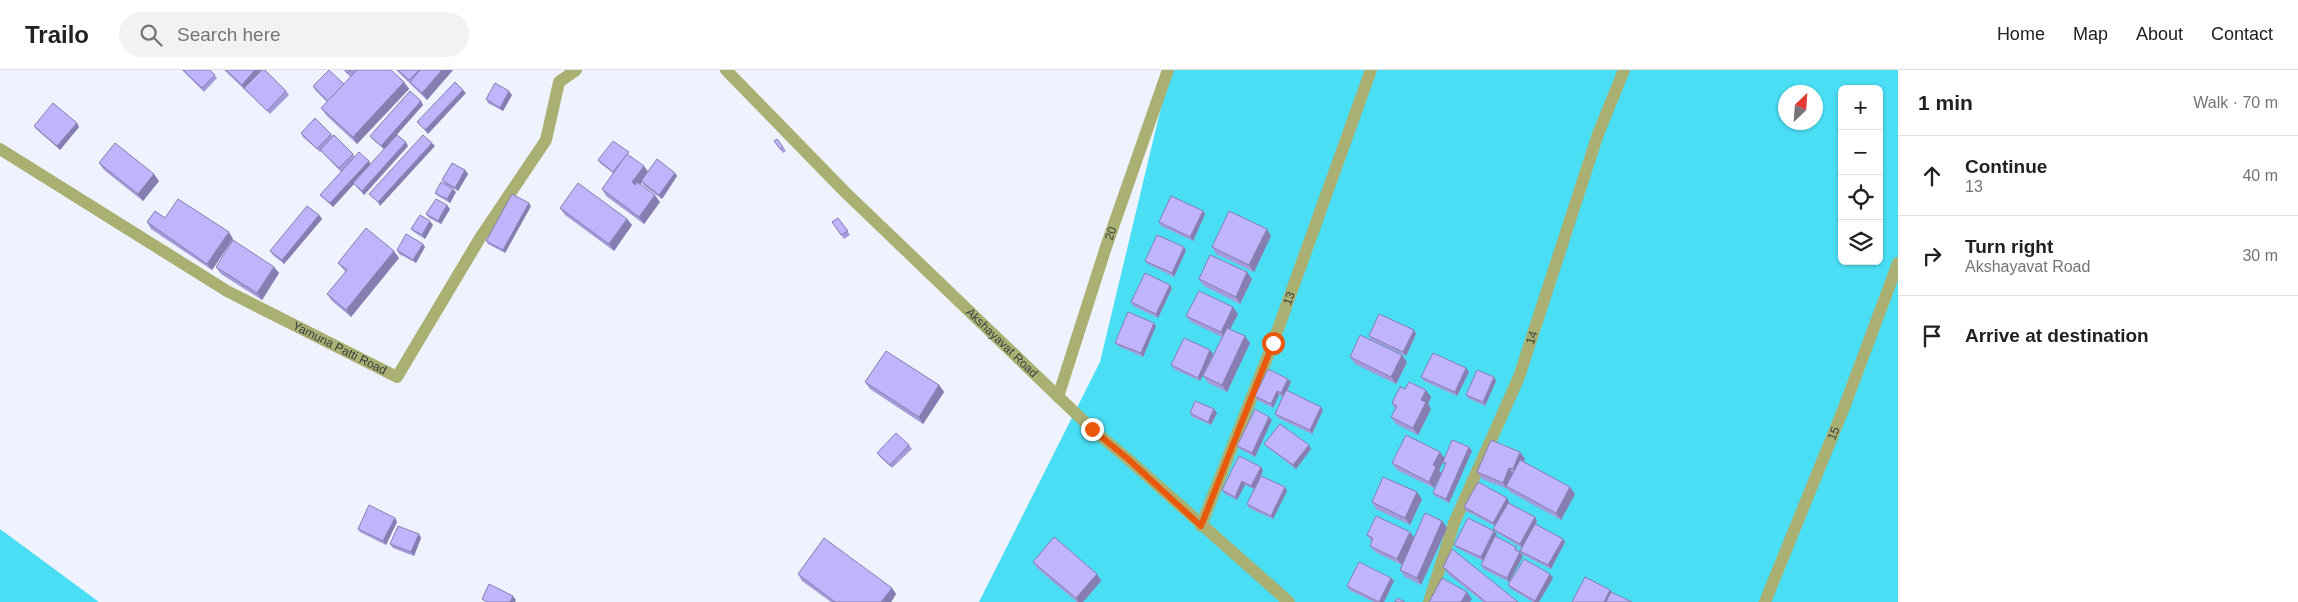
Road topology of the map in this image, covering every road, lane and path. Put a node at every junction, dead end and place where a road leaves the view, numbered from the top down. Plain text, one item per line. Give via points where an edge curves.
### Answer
1 (576, 70) edge
2 (726, 70) edge
3 (1168, 70) edge
4 (1372, 70) edge
5 (1624, 70) edge
6 (0, 149) edge
7 (1898, 263) edge
8 (1058, 397) junction
9 (1201, 526) junction
10 (1289, 602) edge
11 (1429, 602) edge
12 (1766, 602) edge

1 - 6 street, Yamuna Patti Road via 559,82 546,140 480,238 397,377 227,291
2 - 8 street, Akshayavat Road via 845,192
3 - 8 street, 20
4 - 9 street, 13 via 1273,343
5 - 11 street, 14 via 1598,134 1519,377 1454,523
7 - 12 street, 15
8 - 9 street, Akshayavat Road
9 - 10 street, Akshayavat Road

